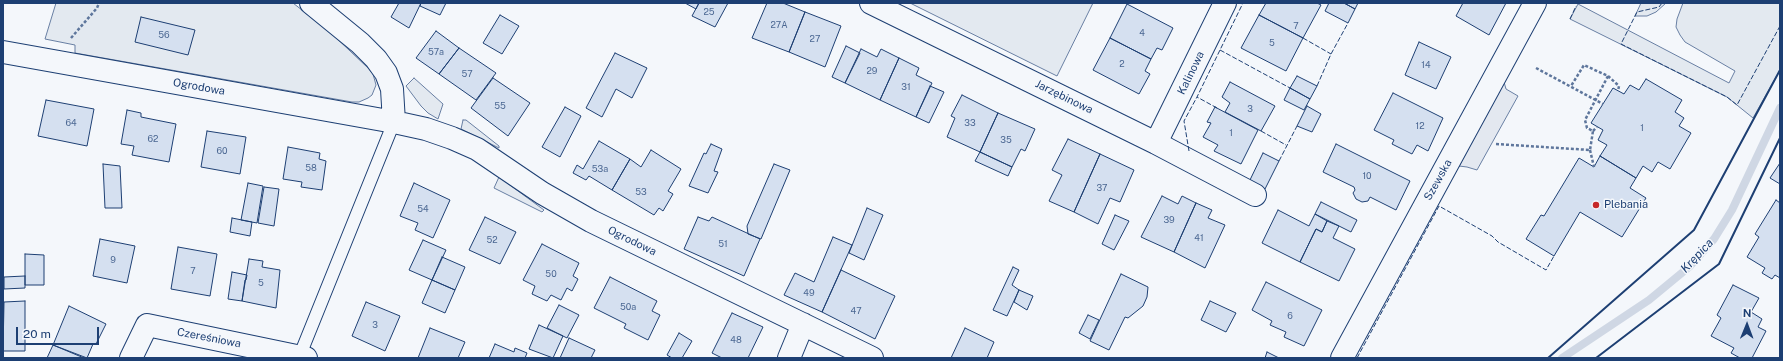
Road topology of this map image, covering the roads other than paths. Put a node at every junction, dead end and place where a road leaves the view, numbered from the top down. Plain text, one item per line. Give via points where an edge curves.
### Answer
1 (311, 3) edge
2 (871, 3) edge
3 (1225, 3) edge
4 (1535, 3) edge
5 (3, 52) edge
6 (394, 122) junction
7 (1156, 143) junction
8 (1255, 195) dead end
9 (803, 324) junction
10 (303, 357) edge
11 (131, 358) edge
12 (789, 358) edge
13 (872, 358) edge
14 (1342, 358) edge

1 - 6 street via 360,43 386,73 392,90
2 - 7 street, Jarzębinowa
3 - 7 street, Kalinowa
4 - 14 street, Szewska
5 - 6 street, Ogrodowa
6 - 9 street, Ogrodowa via 426,129 477,149 542,193 591,221
6 - 10 lane
7 - 8 street, Jarzębinowa
9 - 12 street
9 - 13 street, Ogrodowa
10 - 11 street, Czereśniowa via 147,326

